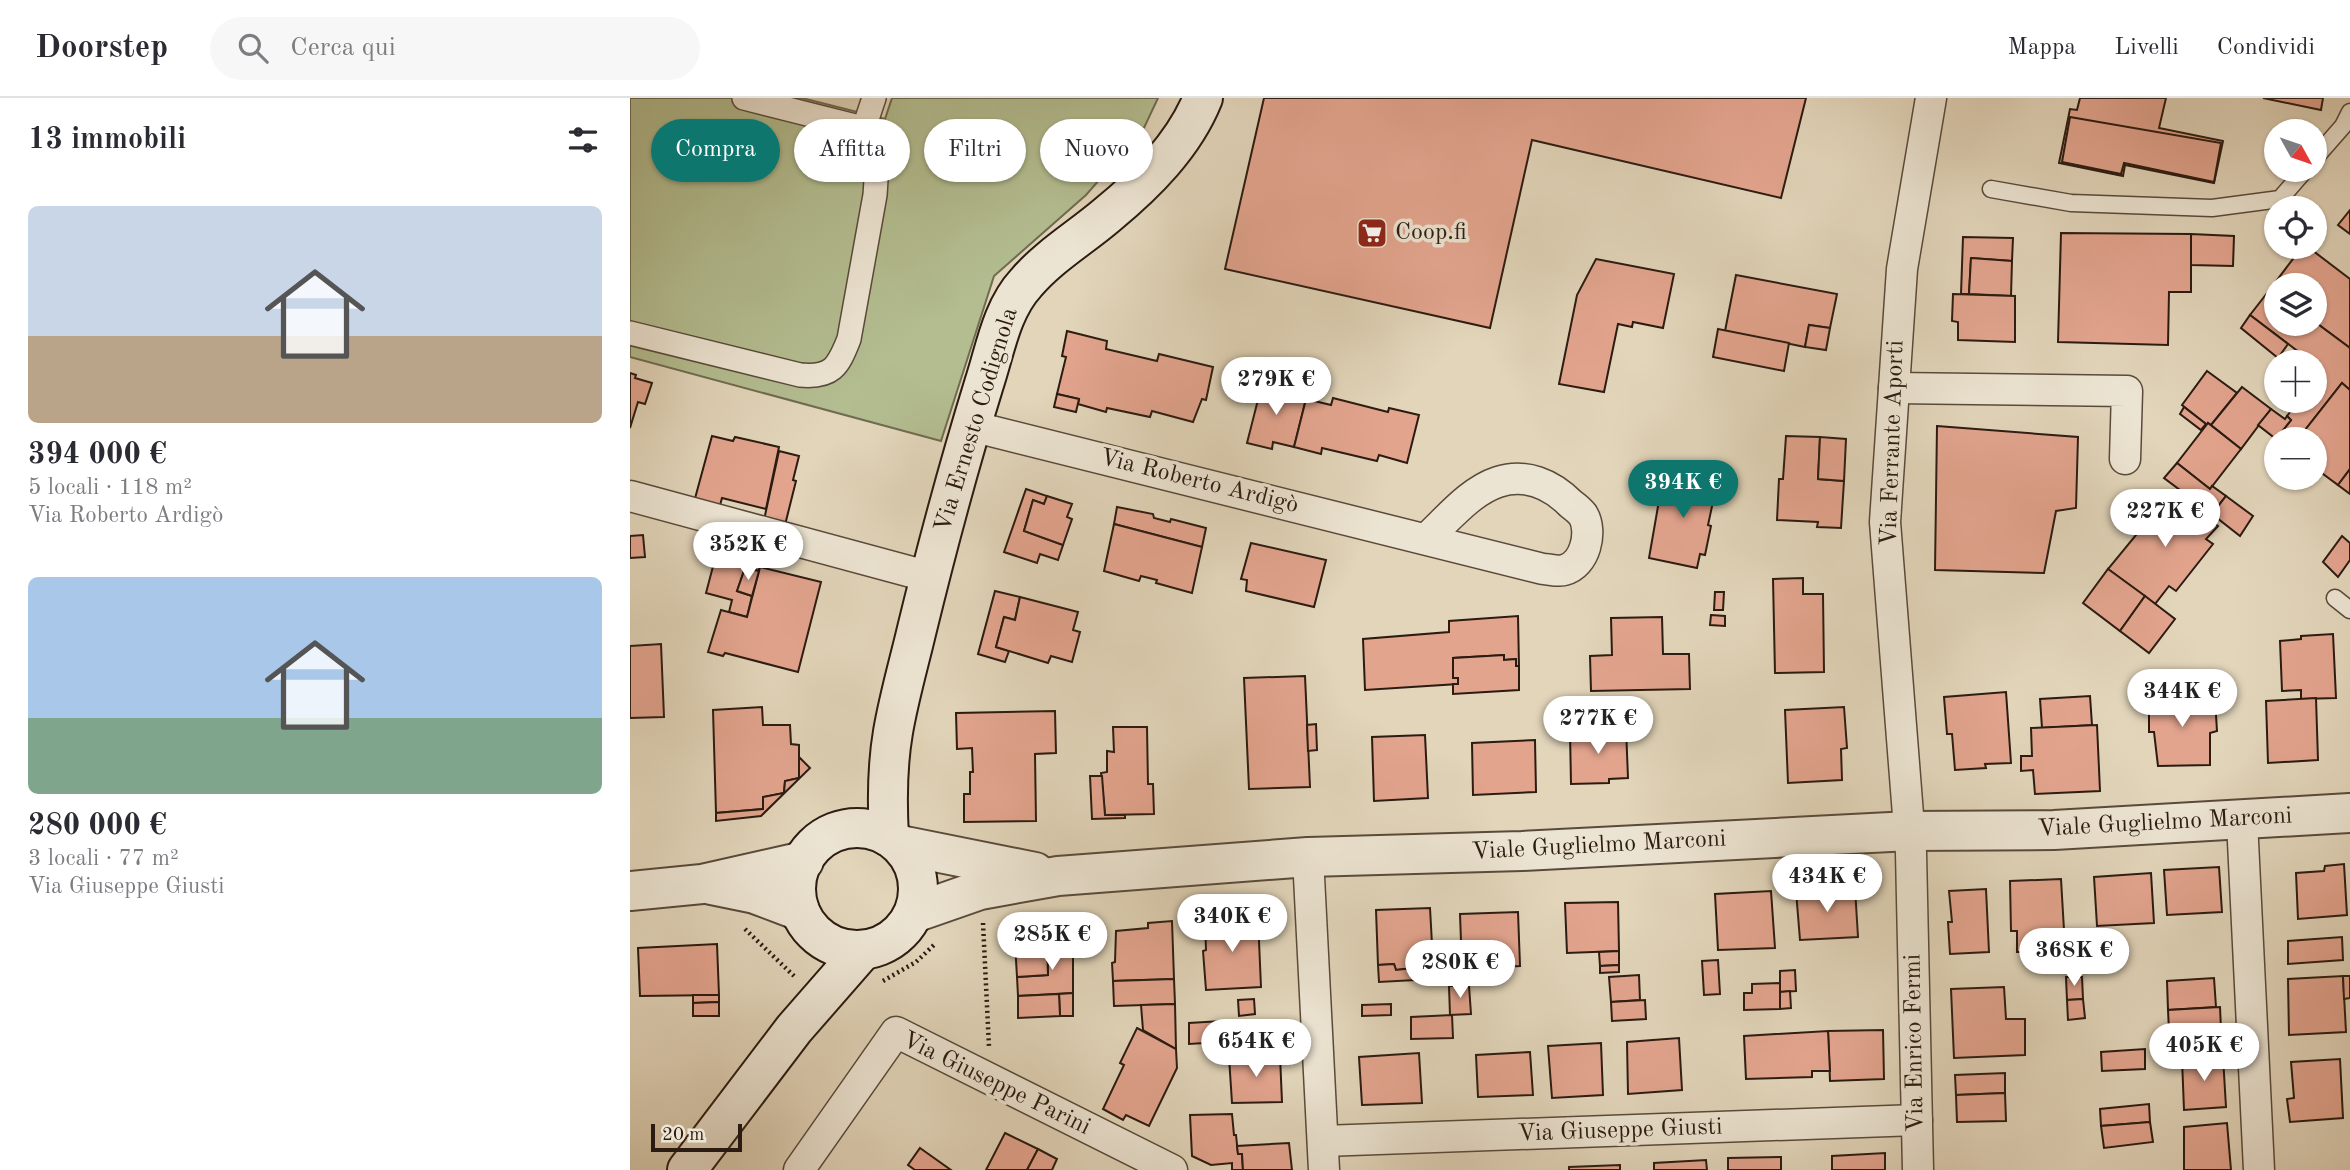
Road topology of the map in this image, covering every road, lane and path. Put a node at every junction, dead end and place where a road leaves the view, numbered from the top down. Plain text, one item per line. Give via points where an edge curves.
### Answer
1 (744, 98) edge
2 (874, 98) edge
3 (1203, 98) edge
4 (1931, 98) edge
5 (2350, 113) edge
6 (827, 119) edge
7 (867, 119) edge
8 (2328, 143) edge
9 (875, 182) edge
10 (2295, 182) edge
11 (1990, 189) dead end
12 (630, 333) edge
13 (1894, 388) junction
14 (971, 426) junction
15 (2125, 459) dead end
16 (630, 496) edge
17 (1426, 539) junction
18 (930, 577) junction
19 (2335, 598) dead end
20 (2350, 610) edge
21 (893, 731) junction
22 (2350, 813) edge
23 (2242, 821) junction
24 (842, 830) junction
25 (1910, 831) junction
26 (895, 841) junction
27 (1308, 857) junction
28 (804, 861) junction
29 (1058, 876) junction
30 (702, 884) junction
31 (630, 891) edge
32 (914, 913) junction
33 (806, 920) junction
34 (983, 922) dead end
35 (743, 926) dead end
36 (863, 950) junction
37 (807, 989) junction
38 (794, 1029) junction
39 (990, 1079) junction
40 (1917, 1120) junction
41 (1324, 1156) edge
42 (687, 1170) edge
43 (799, 1170) edge
44 (1172, 1170) edge
45 (1918, 1170) edge
46 (2259, 1170) edge

1 - 6 street
2 - 7 street
3 - 14 street, Via Ernesto Codignola via 1181,140 1149,177 1057,253 1013,299
4 - 13 street, Via Ferrante Aporti via 1902,269
5 - 8 lane
9 - 12 street via 849,339 833,369 819,377 800,375
10 - 11 lane via 2280,199 2212,208 2071,203
13 - 15 street via 2127,391
13 - 25 street, Via Ferrante Aporti via 1885,522
14 - 17 street, Via Roberto Ardigò
14 - 18 street, Via Ernesto Codignola
16 - 18 street
17 - 17 street, Via Roberto Ardigò via 1564,571 1584,550 1589,533 1583,515 1562,495 1539,482 1522,479 1498,482 1479,491
18 - 21 street, Via Ernesto Codignola
19 - 20 lane
21 - 24 street, Via Ernesto Codignola via 871,785
21 - 26 street, Via Ernesto Codignola via 886,792
22 - 23 street, Viale Guglielmo Marconi
23 - 25 street, Viale Guglielmo Marconi via 2054,831
23 - 46 street
24 - 26 street, Viale Guglielmo Marconi via 875,831
24 - 28 street via 820,841
25 - 27 street, Viale Guglielmo Marconi
25 - 40 street, Via Enrico Fermi
26 - 29 street, Viale Guglielmo Marconi
26 - 32 street via 911,860 917,877
27 - 29 street, Viale Guglielmo Marconi
27 - 41 street
28 - 30 street
28 - 33 street via 796,895
29 - 32 street, Viale Guglielmo Marconi via 980,890
30 - 31 street
30 - 33 street via 755,894
32 - 36 street via 894,938
33 - 36 street via 825,942
33 - 37 street via 814,960
34 - 39 path
35 - 37 path
36 - 38 street
37 - 38 street
38 - 42 street
39 - 43 street, Via Giuseppe Parini via 896,1032
39 - 44 street, Via Giuseppe Parini
40 - 41 street, Via Giuseppe Giusti
40 - 45 street, Via Enrico Fermi

